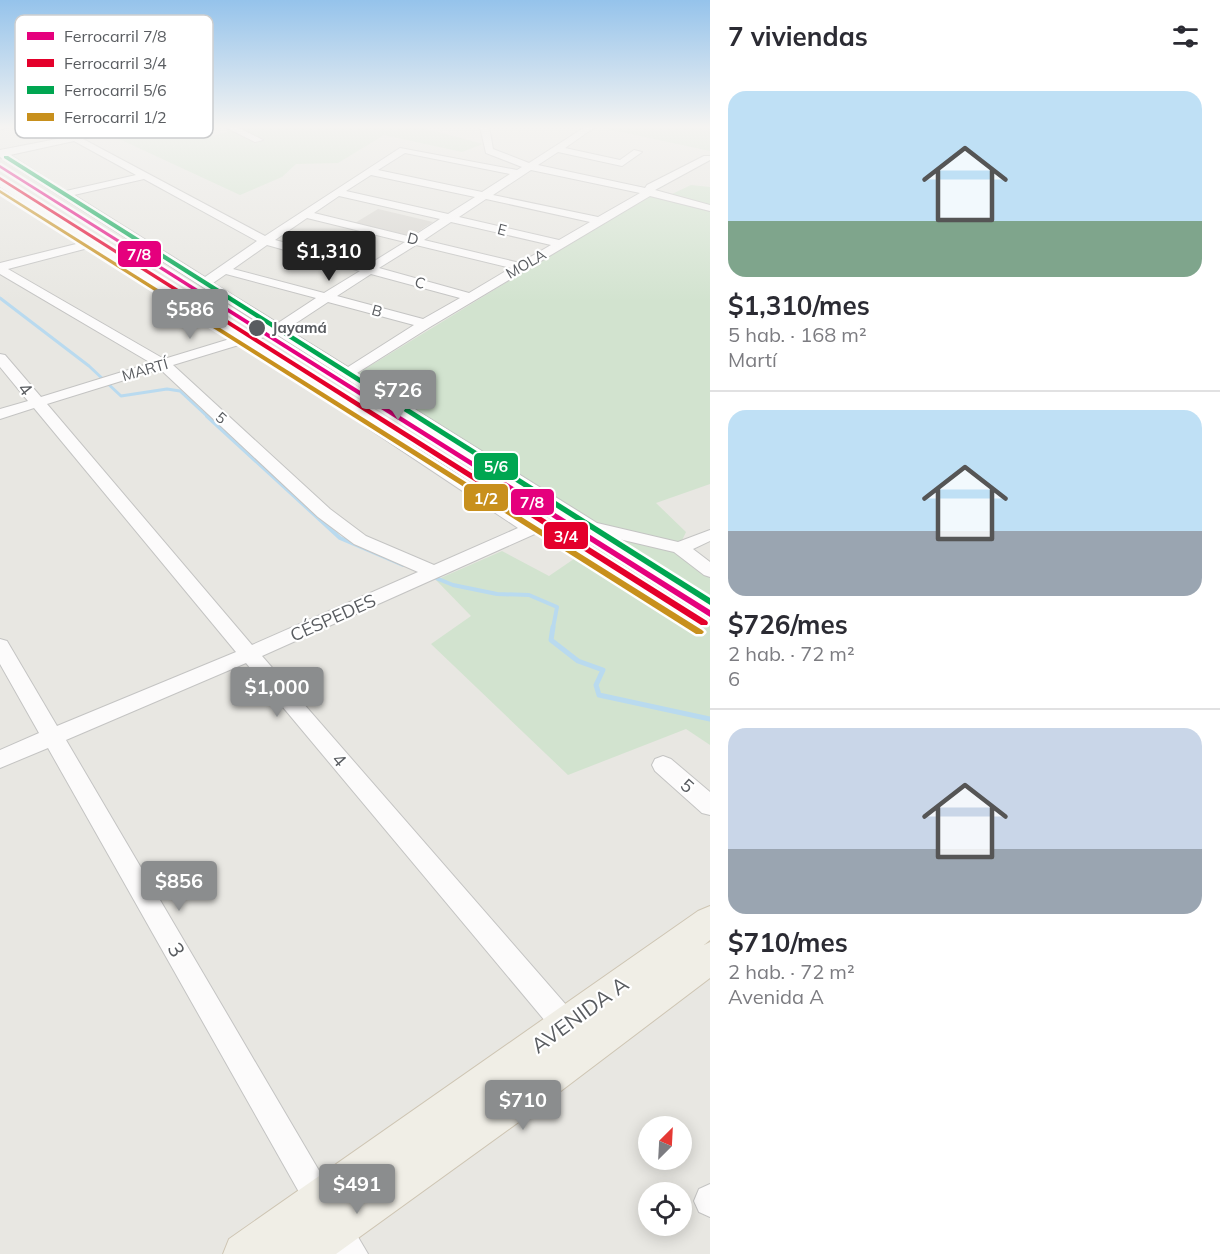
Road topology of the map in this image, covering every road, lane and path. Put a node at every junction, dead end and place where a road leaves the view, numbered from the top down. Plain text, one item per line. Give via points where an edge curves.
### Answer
1 (4, 186) edge
2 (52, 186) edge
3 (103, 186) edge
4 (162, 186) edge
5 (347, 186) edge
6 (435, 186) edge
7 (499, 186) edge
8 (614, 186) edge
9 (654, 186) edge
10 (337, 192) junction
11 (650, 192) junction
12 (65, 194) junction
13 (483, 196) junction
14 (382, 202) junction
15 (710, 208) edge
16 (305, 214) junction
17 (450, 217) junction
18 (599, 221) junction
19 (348, 224) junction
20 (415, 240) junction
21 (264, 242) junction
22 (94, 243) junction
23 (561, 244) junction
24 (521, 267) junction
25 (0, 268) edge
26 (225, 270) junction
27 (369, 270) junction
28 (206, 282) junction
29 (328, 297) junction
30 (470, 297) junction
31 (425, 324) junction
32 (277, 329) junction
33 (245, 340) junction
34 (0, 358) edge
35 (164, 365) junction
36 (346, 374) junction
37 (36, 403) junction
38 (0, 414) edge
39 (710, 535) edge
40 (680, 548) junction
41 (710, 571) edge
42 (431, 575) junction
43 (0, 646) edge
44 (249, 654) junction
45 (52, 736) junction
46 (0, 759) edge
47 (663, 765) dead end
48 (710, 806) edge
49 (710, 921) edge
50 (710, 958) edge
51 (577, 1038) junction
52 (336, 1227) edge
53 (244, 1254) edge
54 (300, 1254) edge

1 - 22 street
2 - 12 street
3 - 12 street
4 - 21 street, C
5 - 10 street
6 - 13 street
7 - 13 street, MARTÍ
8 - 11 street
9 - 11 street, MOLA
10 - 14 street, E
10 - 16 street
11 - 15 street
11 - 18 street, MOLA
12 - 28 street
13 - 17 street, MARTÍ
13 - 18 street
14 - 17 street, E
14 - 19 street
16 - 19 street, D
16 - 21 street
17 - 20 street, MARTÍ
17 - 23 street, E
18 - 23 street, MOLA
19 - 20 street, D
20 - 24 street, D
20 - 27 street, MARTÍ
21 - 26 street
21 - 27 street, C
22 - 25 street
22 - 33 street
23 - 24 street, MOLA
24 - 30 street, MOLA
25 - 35 street, 5
26 - 28 street
26 - 29 street, B
27 - 29 street, MARTÍ
27 - 30 street, C
28 - 32 street
29 - 31 street, B
29 - 32 street, MARTÍ
30 - 31 street, MOLA
31 - 36 street, MOLA
32 - 33 street, MARTÍ
32 - 36 street
33 - 35 street, MARTÍ
33 - 42 street, CÉSPEDES via 531,529
34 - 37 street, 4
35 - 37 street, MARTÍ
35 - 42 street, 5 via 324,513 360,540
36 - 40 street via 591,527
37 - 38 street, MARTÍ
37 - 44 street, 4
39 - 40 street
40 - 41 street
42 - 44 street, CÉSPEDES
43 - 45 street, 3
44 - 45 street, CÉSPEDES
44 - 51 street, 4
45 - 46 street, CÉSPEDES
45 - 52 street, 3
47 - 48 street, 5
49 - 51 main road, AVENIDA A
50 - 51 main road, AVENIDA A
51 - 52 main road, AVENIDA A
52 - 53 main road, AVENIDA A
52 - 54 main road, AVENIDA A

